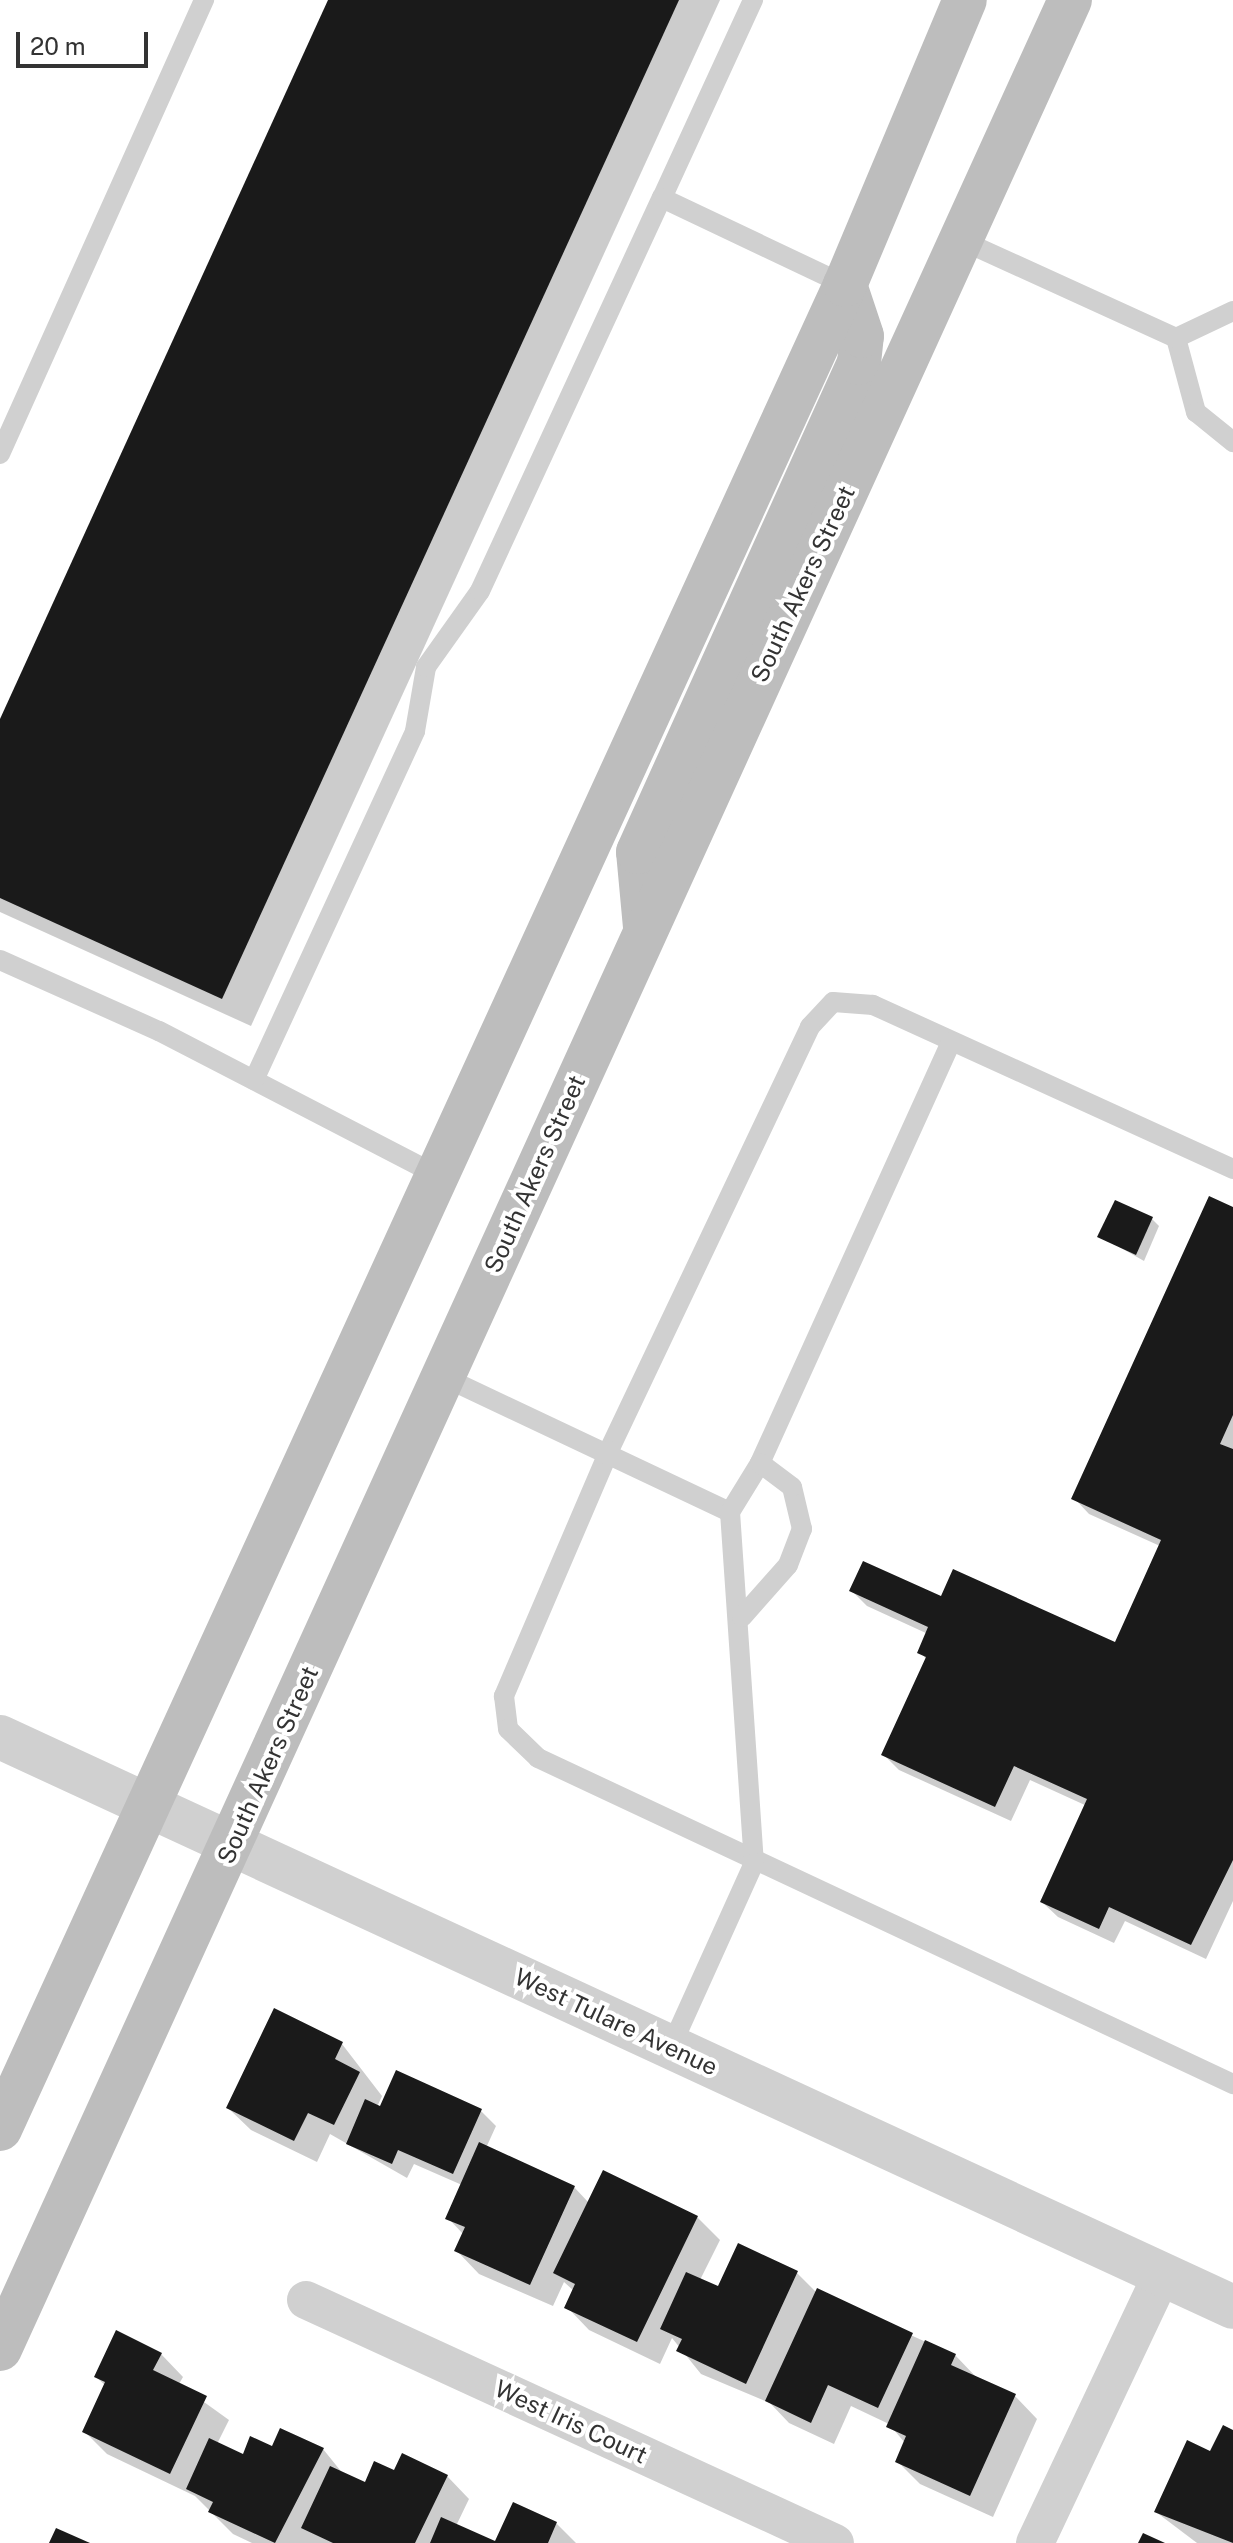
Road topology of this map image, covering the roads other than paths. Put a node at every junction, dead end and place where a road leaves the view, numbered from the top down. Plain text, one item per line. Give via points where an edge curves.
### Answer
1 (204, 0) edge
2 (753, 0) edge
3 (965, 0) edge
4 (1070, 0) edge
5 (662, 198) junction
6 (961, 240) junction
7 (845, 285) junction
8 (1233, 311) edge
9 (1176, 338) junction
10 (1233, 442) edge
11 (0, 454) edge
12 (645, 930) junction
13 (0, 960) edge
14 (951, 1042) junction
15 (254, 1080) junction
16 (1233, 1169) edge
17 (435, 1174) junction
18 (444, 1377) junction
19 (609, 1451) junction
20 (760, 1463) junction
21 (730, 1512) junction
22 (742, 1617) junction
23 (0, 1737) edge
24 (149, 1806) junction
25 (232, 1843) junction
26 (754, 1863) junction
27 (671, 2047) junction
28 (1233, 2084) edge
29 (0, 2129) edge
30 (1162, 2274) junction
31 (306, 2300) dead end
32 (1233, 2307) edge
33 (0, 2349) edge
34 (835, 2543) edge
35 (1035, 2543) edge

1 - 11 lane
2 - 5 lane
3 - 7 main road
4 - 6 main road, South Akers Street
5 - 7 lane
5 - 15 lane via 480,591 426,667 415,731
6 - 9 lane
6 - 12 main road, South Akers Street
7 - 12 main road via 860,326 859,363 638,852
7 - 17 main road
8 - 9 lane
9 - 10 lane via 1196,412
12 - 18 main road, South Akers Street
13 - 15 lane
14 - 16 lane
14 - 19 lane via 873,1005 833,1002 810,1027
14 - 20 lane
15 - 17 lane
17 - 24 main road
18 - 19 lane
18 - 25 main road, South Akers Street
19 - 21 lane
19 - 26 lane via 504,1696 508,1729 538,1758
20 - 21 lane
20 - 22 lane via 792,1487 802,1529 788,1565
21 - 22 lane
22 - 26 lane
23 - 24 street, West Tulare Avenue
24 - 25 street, West Tulare Avenue
24 - 29 main road
25 - 27 street, West Tulare Avenue
25 - 33 main road, South Akers Street
26 - 27 lane
26 - 28 lane
27 - 30 street, West Tulare Avenue
30 - 32 street, West Tulare Avenue
30 - 35 street
31 - 34 street, West Iris Court

